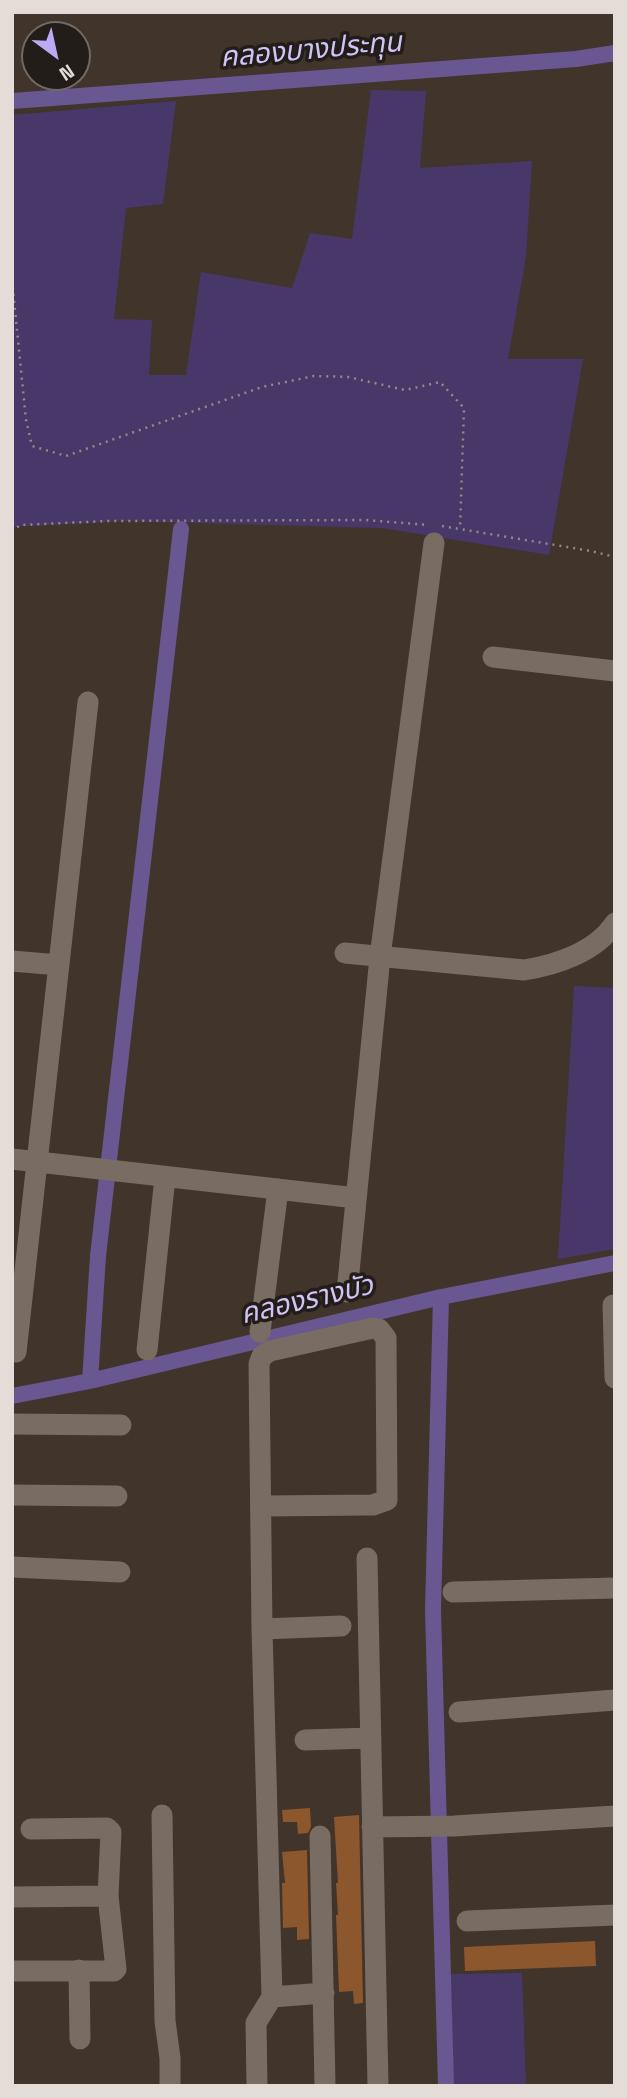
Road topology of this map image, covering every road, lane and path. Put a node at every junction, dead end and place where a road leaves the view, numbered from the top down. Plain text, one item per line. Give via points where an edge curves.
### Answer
1 (12, 280) edge
2 (460, 529) junction
3 (12, 532) edge
4 (434, 543) dead end
5 (615, 556) edge
6 (493, 657) dead end
7 (615, 671) edge
8 (88, 702) dead end
9 (615, 923) edge
10 (345, 953) dead end
11 (380, 957) junction
12 (12, 961) edge
13 (59, 965) junction
14 (12, 1159) edge
15 (35, 1163) junction
16 (165, 1177) junction
17 (278, 1189) junction
18 (356, 1198) junction
19 (347, 1292) dead end
20 (614, 1305) edge
21 (260, 1332) dead end
22 (147, 1350) dead end
23 (16, 1352) dead end
24 (615, 1378) edge
25 (12, 1424) edge
26 (121, 1425) dead end
27 (12, 1495) edge
28 (117, 1496) dead end
29 (261, 1506) junction
30 (367, 1558) dead end
31 (12, 1567) edge
32 (120, 1572) dead end
33 (615, 1588) edge
34 (453, 1592) dead end
35 (341, 1626) dead end
36 (262, 1629) junction
37 (615, 1700) edge
38 (459, 1712) dead end
39 (371, 1738) junction
40 (305, 1741) dead end
41 (162, 1815) dead end
42 (615, 1816) edge
43 (372, 1827) junction
44 (31, 1829) dead end
45 (320, 1836) dead end
46 (108, 1896) junction
47 (12, 1897) edge
48 (615, 1915) edge
49 (467, 1921) dead end
50 (79, 1970) junction
51 (12, 1971) edge
52 (324, 1993) junction
53 (272, 1997) junction
54 (80, 2039) dead end
55 (170, 2086) edge
56 (257, 2086) edge
57 (325, 2086) edge
58 (378, 2086) edge

1 - 2 path via 32,446 65,456 262,387 314,376 348,377 405,390 440,382 464,408
2 - 3 path via 365,520 108,520 20,525
2 - 5 path
4 - 11 street
6 - 7 street
8 - 13 street
9 - 11 street via 608,934 576,954 553,965 524,970
10 - 11 street
11 - 18 street
12 - 13 street
13 - 15 street
14 - 15 street
15 - 16 street
15 - 23 street
16 - 17 street
16 - 22 street
17 - 18 street
17 - 21 street
18 - 19 street
20 - 24 street
25 - 26 street
27 - 28 street
29 - 29 street via 373,1505 387,1500 386,1338 379,1329 262,1356
29 - 36 street
30 - 39 street
31 - 32 street
33 - 34 street
35 - 36 street
36 - 53 street
37 - 38 street
39 - 40 street
39 - 43 street
41 - 55 street
42 - 43 street
43 - 58 street
44 - 46 street via 109,1830
45 - 52 street
46 - 47 street
46 - 50 street via 116,1969
48 - 49 street
50 - 51 street
50 - 54 street
52 - 53 street
52 - 57 street
53 - 56 street via 256,2023

